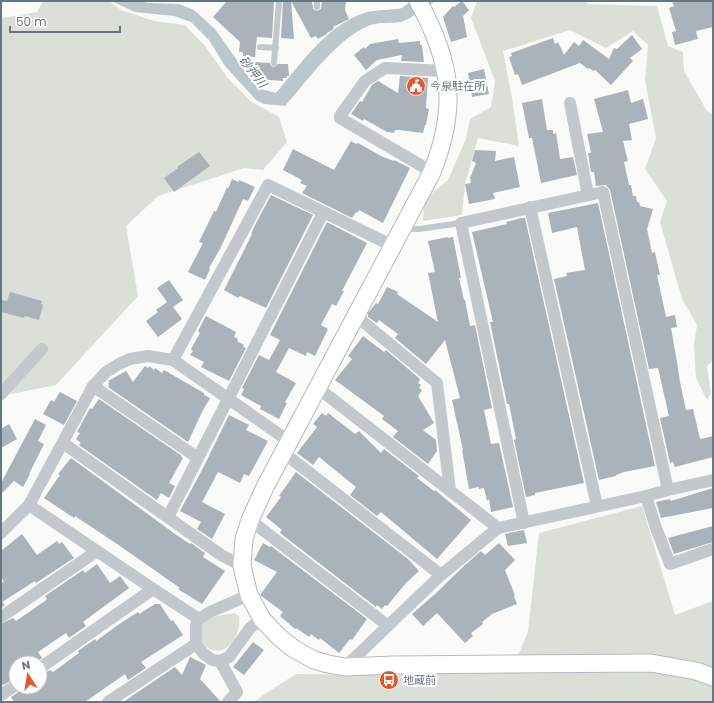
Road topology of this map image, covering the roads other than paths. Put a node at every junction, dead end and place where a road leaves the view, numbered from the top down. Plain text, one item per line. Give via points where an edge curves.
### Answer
1 (279, 1) edge
2 (422, 8) edge
3 (260, 47) dead end
4 (276, 48) junction
5 (274, 63) dead end
6 (446, 71) junction
7 (570, 103) dead end
8 (432, 172) junction
9 (588, 195) junction
10 (530, 207) junction
11 (324, 213) junction
12 (462, 223) junction
13 (402, 229) junction
14 (393, 246) junction
15 (356, 316) junction
16 (42, 349) dead end
17 (173, 360) junction
18 (94, 386) junction
19 (318, 388) junction
20 (1, 394) edge
21 (228, 400) junction
22 (63, 443) junction
23 (287, 448) junction
24 (198, 458) junction
25 (713, 480) edge
26 (668, 490) junction
27 (450, 491) junction
28 (646, 496) junction
29 (29, 505) junction
30 (597, 506) junction
31 (168, 517) junction
32 (250, 520) junction
33 (524, 523) junction
34 (498, 528) junction
35 (1, 533) edge
36 (713, 549) edge
37 (97, 551) junction
38 (242, 566) junction
39 (441, 575) junction
40 (153, 589) junction
41 (249, 595) junction
42 (1, 617) edge
43 (200, 619) junction
44 (262, 619) junction
45 (387, 625) junction
46 (196, 644) junction
47 (220, 661) junction
48 (48, 662) edge
49 (345, 667) junction
50 (713, 676) edge
51 (108, 702) edge
52 (228, 702) edge

1 - 4 lane
2 - 6 street via 439,46
3 - 4 lane
4 - 5 lane
6 - 8 street via 449,99 447,122 440,153
6 - 8 street via 385,68 365,82 340,116
7 - 9 street
8 - 13 street
9 - 10 street
9 - 26 street via 603,192
10 - 12 street
10 - 30 street
11 - 14 street
11 - 17 street via 268,185
11 - 21 street
12 - 13 lane
12 - 33 street
13 - 14 street
14 - 15 street
15 - 19 street
15 - 27 street via 437,383
16 - 20 street
17 - 18 street via 148,356 130,359 106,372
17 - 21 street
18 - 22 street
18 - 24 street
19 - 23 street
19 - 27 street
21 - 23 street
21 - 24 street
22 - 29 street
22 - 31 street
23 - 32 street
23 - 39 street
24 - 31 street
25 - 26 street
26 - 28 street
27 - 34 street
28 - 30 street
28 - 36 street via 670,564
29 - 35 street
29 - 37 street
30 - 33 street
31 - 38 street via 221,555
32 - 38 street via 244,539
32 - 45 street
33 - 34 street
34 - 39 street
37 - 40 street
37 - 42 street
38 - 41 street
39 - 45 street
40 - 43 street
40 - 48 street
41 - 43 street
41 - 44 street
43 - 46 street via 196,625
44 - 47 street via 250,628 229,657
44 - 49 street via 294,649 314,660
45 - 49 street
46 - 47 street via 212,660
46 - 51 street
47 - 52 street via 238,692
49 - 50 street via 651,663 696,670

